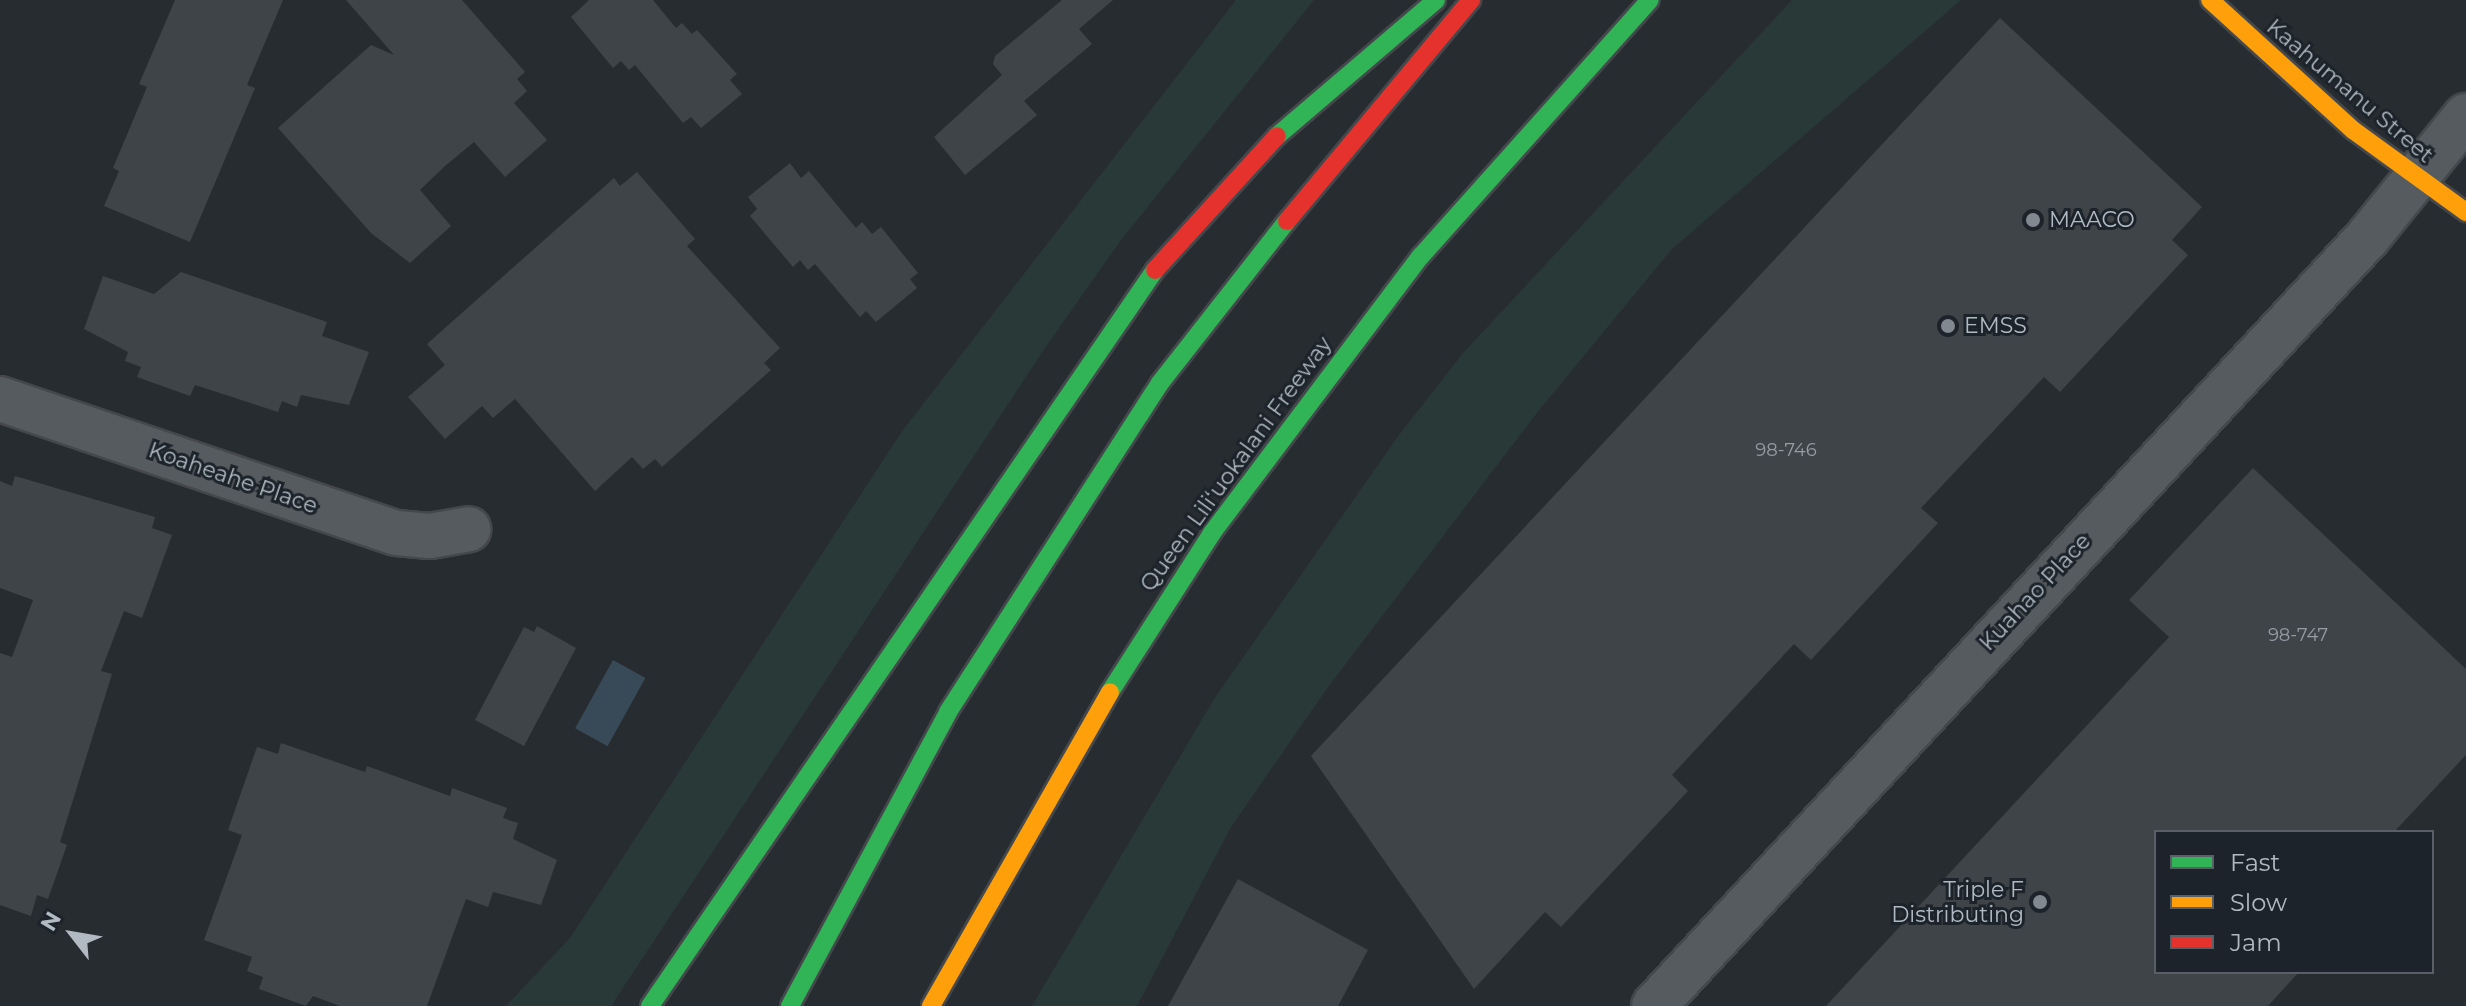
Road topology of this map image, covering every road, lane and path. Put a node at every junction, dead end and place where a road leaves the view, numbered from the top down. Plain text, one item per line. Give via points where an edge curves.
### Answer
1 (1436, 0) edge
2 (1471, 0) edge
3 (1650, 0) edge
4 (2210, 0) edge
5 (2466, 116) edge
6 (2416, 178) junction
7 (2466, 212) edge
8 (0, 399) edge
9 (468, 529) dead end
10 (650, 1006) edge
11 (790, 1006) edge
12 (931, 1006) edge
13 (1654, 1006) edge

1 - 10 main road via 1300,111 1136,291
2 - 11 main road via 1345,147 1160,383 948,712
3 - 12 main road, Queen Liliʻuokalani Freeway via 1421,256 1221,520 1113,687
4 - 6 main road, Kaahumanu Street via 2306,91
5 - 6 street, Kuahao Place
6 - 7 main road, Kaahumanu Street
6 - 13 street, Kuahao Place
8 - 9 street, Koaheahe Place via 396,533 430,536

